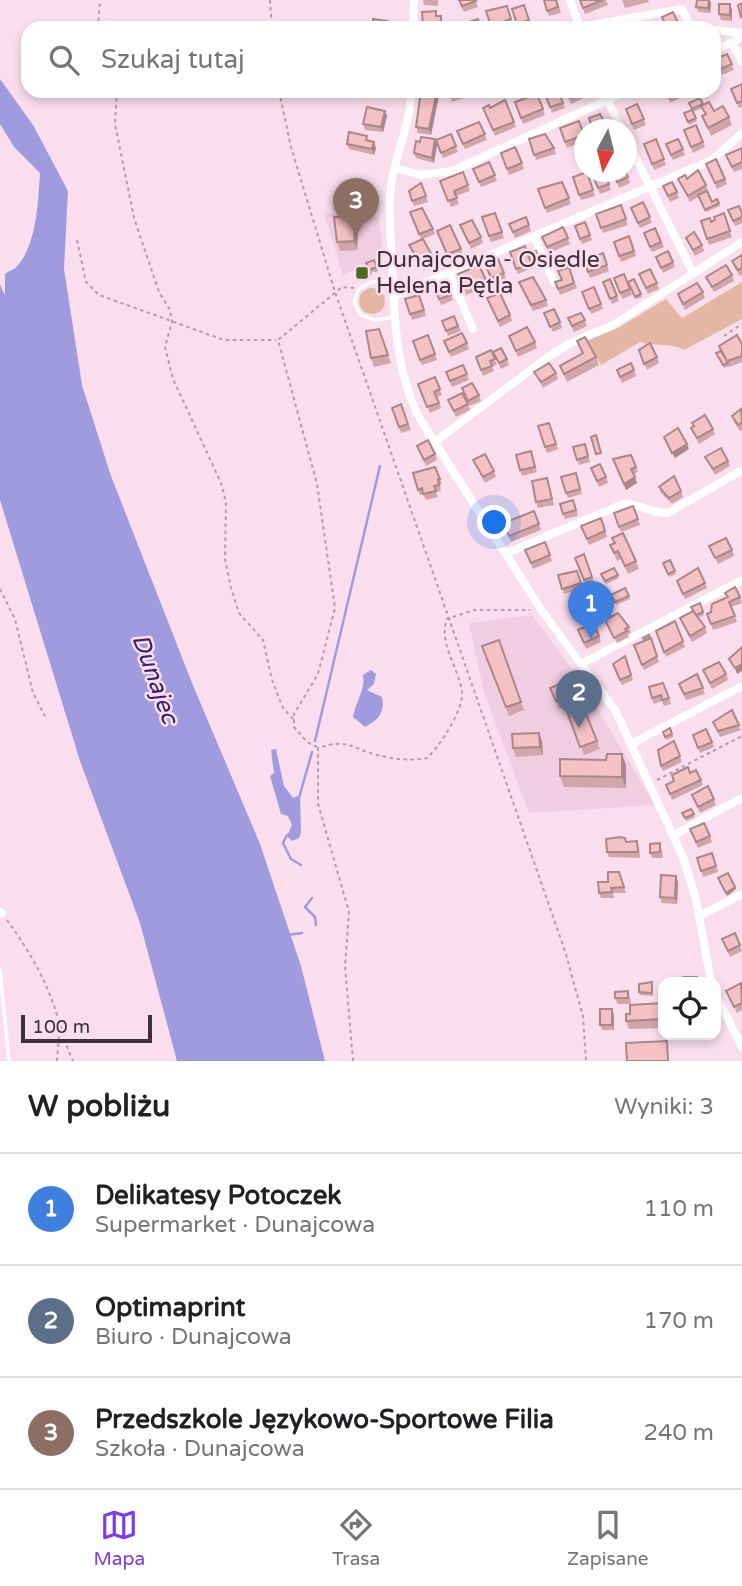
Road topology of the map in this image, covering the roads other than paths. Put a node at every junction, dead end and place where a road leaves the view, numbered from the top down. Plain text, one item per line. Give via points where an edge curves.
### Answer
1 (414, 0) edge
2 (570, 0) edge
3 (678, 0) edge
4 (682, 9) junction
5 (413, 21) edge
6 (576, 21) edge
7 (616, 21) edge
8 (690, 21) edge
9 (721, 31) edge
10 (742, 35) edge
11 (733, 43) junction
12 (721, 48) edge
13 (742, 62) edge
14 (411, 98) edge
15 (612, 98) edge
16 (608, 100) junction
17 (617, 119) edge
18 (742, 133) edge
19 (637, 160) edge
20 (395, 168) junction
21 (650, 187) junction
22 (534, 237) junction
23 (742, 242) edge
24 (449, 273) junction
25 (693, 273) junction
26 (393, 280) junction
27 (554, 282) edge
28 (394, 296) junction
29 (395, 317) junction
30 (473, 329) dead end
31 (436, 441) junction
32 (742, 470) edge
33 (508, 553) junction
34 (742, 580) edge
35 (581, 664) junction
36 (742, 686) edge
37 (631, 744) junction
38 (742, 798) edge
39 (674, 835) junction
40 (742, 894) edge
41 (699, 916) junction
42 (0, 970) edge
43 (709, 977) edge
44 (721, 1006) edge
45 (742, 1047) edge
46 (9, 1061) edge

1 - 5 street
2 - 6 street
3 - 4 street
4 - 7 street
4 - 8 street
9 - 10 street
10 - 11 street
11 - 12 street
11 - 13 street
14 - 20 street
15 - 16 street
16 - 17 street
16 - 20 street via 452,171 421,175
18 - 21 street via 712,160
19 - 21 street
20 - 26 street via 388,205
21 - 22 street
21 - 25 street
22 - 24 street
22 - 27 street
23 - 25 street
24 - 28 street
24 - 30 street
25 - 31 street via 613,326 548,357
26 - 28 street
26 - 29 lane via 359,288 354,302 360,315 374,320
28 - 29 street
29 - 31 street via 405,385
31 - 33 street
32 - 33 street via 668,513 638,503 623,504
33 - 35 street
34 - 35 street
35 - 37 street via 615,710
36 - 37 street
37 - 39 street
38 - 39 street
39 - 41 street
40 - 41 street
41 - 43 street
42 - 46 lane
44 - 45 street

